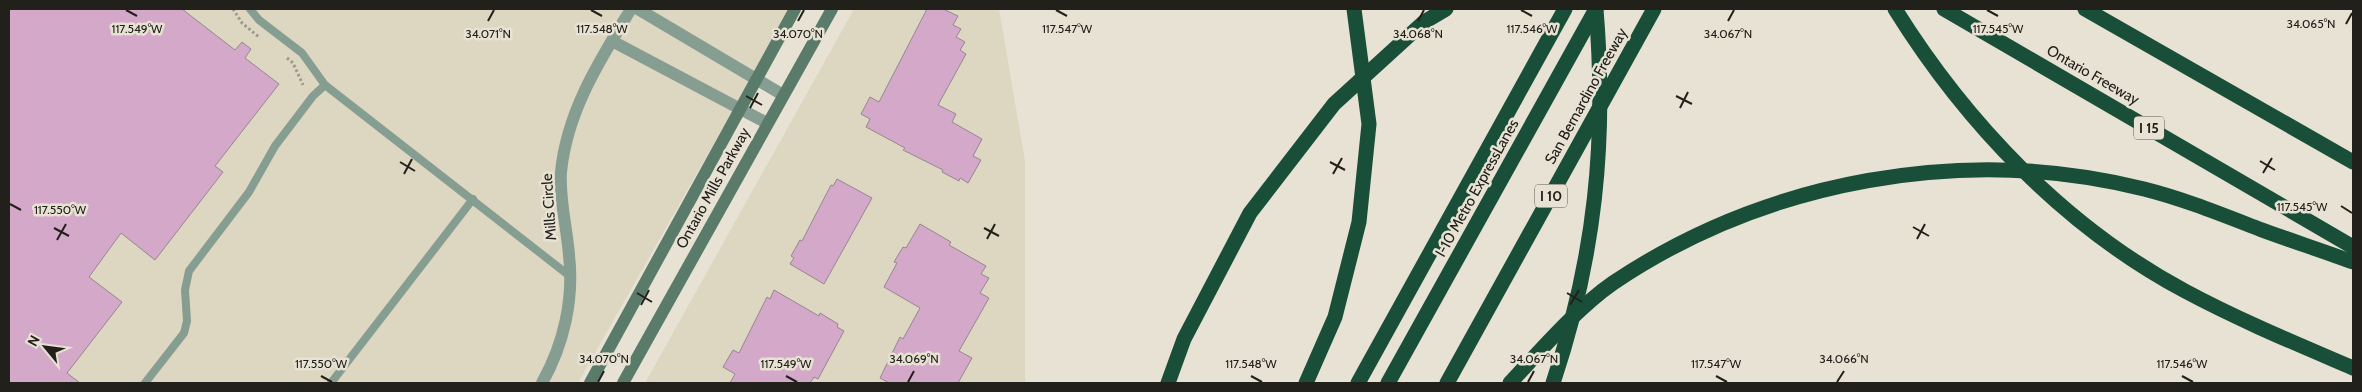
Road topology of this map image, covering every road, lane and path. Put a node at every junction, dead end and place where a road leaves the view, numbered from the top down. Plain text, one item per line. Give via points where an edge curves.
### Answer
1 (233, 9) edge
2 (250, 9) edge
3 (631, 9) edge
4 (638, 9) edge
5 (795, 9) edge
6 (832, 9) edge
7 (1354, 9) edge
8 (1446, 9) edge
9 (1565, 9) edge
10 (1596, 9) edge
11 (1654, 9) edge
12 (1895, 9) edge
13 (1944, 9) edge
14 (2085, 9) edge
15 (612, 41) junction
16 (267, 42) dead end
17 (280, 53) dead end
18 (757, 80) junction
19 (303, 85) dead end
20 (325, 85) junction
21 (783, 96) junction
22 (741, 109) junction
23 (768, 123) junction
24 (2353, 162) edge
25 (473, 199) junction
26 (2353, 246) edge
27 (2353, 262) edge
28 (571, 277) junction
29 (2353, 368) edge
30 (145, 383) edge
31 (331, 383) edge
32 (542, 383) edge
33 (590, 383) edge
34 (622, 383) edge
35 (1168, 383) edge
36 (1306, 383) edge
37 (1358, 383) edge
38 (1388, 383) edge
39 (1447, 383) edge
40 (1510, 383) edge
41 (1553, 383) edge

1 - 16 path via 242,23
2 - 20 lane via 259,20 302,53
3 - 15 street, Mills Circle
4 - 18 street
5 - 18 main road, Ontario Mills Parkway
6 - 21 main road, Ontario Mills Parkway
7 - 36 highway via 1369,124 1359,222 1335,317
8 - 35 highway via 1424,22 1334,104 1250,213 1184,339
9 - 37 highway
10 - 38 highway, I-10 Metro ExpressLanes
10 - 41 highway via 1601,65 1601,135 1595,203 1584,273
11 - 39 highway, San Bernardino Freeway / I 10
12 - 29 highway via 1964,106 2013,160 2078,219 2183,290
13 - 26 highway, Ontario Freeway / I 15
14 - 24 highway
15 - 22 street
15 - 28 street, Mills Circle via 574,112 562,165
17 - 19 path via 293,63
18 - 21 street
18 - 22 main road, Ontario Mills Parkway
20 - 25 lane
20 - 30 lane via 275,146 249,192 188,271 184,290 187,321 184,333
21 - 23 main road, Ontario Mills Parkway
22 - 23 street
22 - 33 main road, Ontario Mills Parkway
23 - 34 main road, Ontario Mills Parkway
25 - 28 lane
25 - 31 lane
27 - 40 highway via 2144,189 2084,177 1992,169 1881,177 1807,194 1741,216 1678,244 1611,284 1553,336
28 - 32 street, Mills Circle via 562,338

